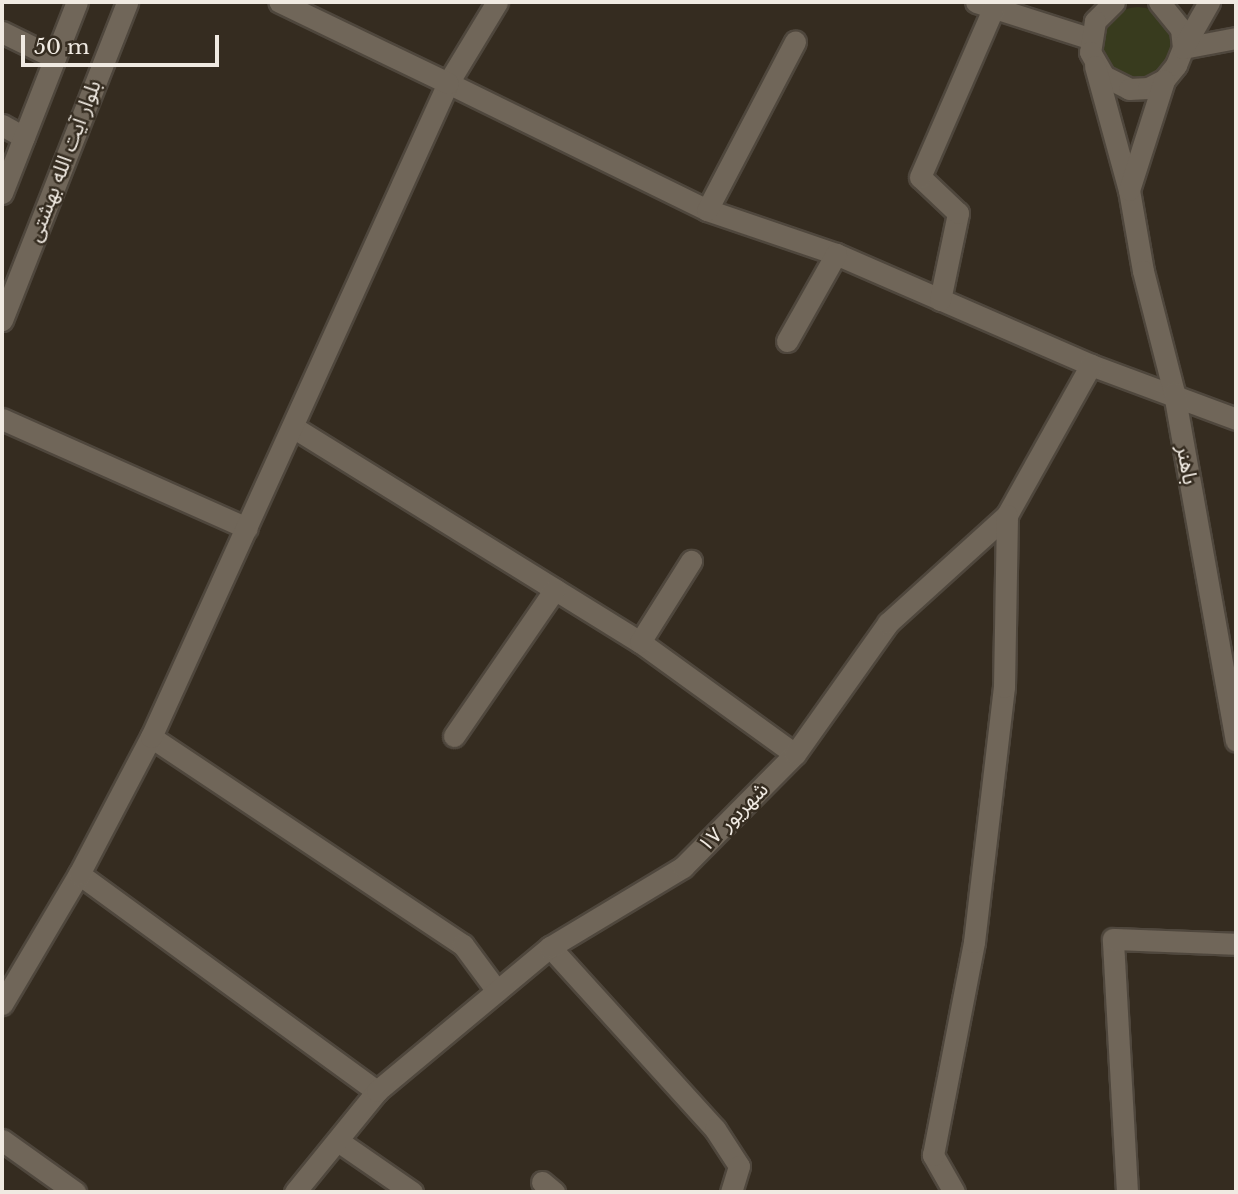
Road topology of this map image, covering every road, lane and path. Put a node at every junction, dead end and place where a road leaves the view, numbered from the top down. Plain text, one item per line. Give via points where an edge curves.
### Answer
1 (76, 2) edge
2 (127, 2) edge
3 (280, 2) edge
4 (497, 2) edge
5 (1114, 2) edge
6 (1159, 2) edge
7 (1209, 2) edge
8 (984, 6) edge
9 (2, 32) edge
10 (1089, 38) junction
11 (1236, 38) edge
12 (795, 42) dead end
13 (1183, 48) junction
14 (55, 58) junction
15 (1095, 66) junction
16 (1164, 80) junction
17 (449, 83) junction
18 (2, 125) edge
19 (24, 137) junction
20 (1129, 190) junction
21 (2, 194) edge
22 (707, 210) junction
23 (836, 254) junction
24 (940, 300) junction
25 (2, 320) edge
26 (787, 341) dead end
27 (1091, 365) junction
28 (1174, 393) junction
29 (2, 419) edge
30 (1236, 419) edge
31 (293, 427) junction
32 (1007, 516) junction
33 (247, 528) junction
34 (691, 561) dead end
35 (555, 589) junction
36 (640, 642) junction
37 (454, 736) dead end
38 (151, 737) junction
39 (1236, 741) edge
40 (795, 754) junction
41 (79, 874) junction
42 (1236, 944) edge
43 (550, 947) junction
44 (497, 991) junction
45 (2, 1004) edge
46 (377, 1091) junction
47 (2, 1140) edge
48 (338, 1141) junction
49 (75, 1192) edge
50 (295, 1192) edge
51 (412, 1192) edge
52 (731, 1192) edge
53 (954, 1192) edge
54 (1127, 1192) edge

1 - 14 street
2 - 25 street, بلوار آیت الله بهشتی
3 - 17 street
4 - 17 street
5 - 10 street via 1095,21
6 - 13 street via 1181,29
7 - 13 street, باهنر
8 - 10 street
8 - 24 street via 920,177 958,214
9 - 14 street
10 - 15 street, باهنر
11 - 13 street
12 - 22 street
13 - 16 street, باهنر
14 - 19 street
15 - 16 street via 1129,89 1147,88
15 - 20 street, باهنر
16 - 20 street, باهنر
17 - 22 street
17 - 31 street
18 - 19 street
19 - 21 street
20 - 28 street, باهنر via 1143,271
22 - 23 street
23 - 24 street
23 - 26 street
24 - 27 street
27 - 28 street
27 - 32 street, ۱۷ شهریور
28 - 30 street
28 - 39 street, باهنر
29 - 33 street
31 - 33 street
31 - 35 street
32 - 40 street, ۱۷ شهریور via 888,624
32 - 53 street via 1004,687 974,942 933,1155
33 - 38 street
34 - 36 street
35 - 36 street
35 - 37 street
36 - 40 street
38 - 41 street
38 - 44 street via 463,945
40 - 43 street, ۱۷ شهریور via 683,867
41 - 45 street
41 - 46 street
42 - 54 street via 1113,939
43 - 44 street, ۱۷ شهریور
43 - 52 street via 715,1129 739,1166
44 - 46 street, ۱۷ شهریور
46 - 48 street, ۱۷ شهریور
47 - 49 street
48 - 50 street, ۱۷ شهریور
48 - 51 street

